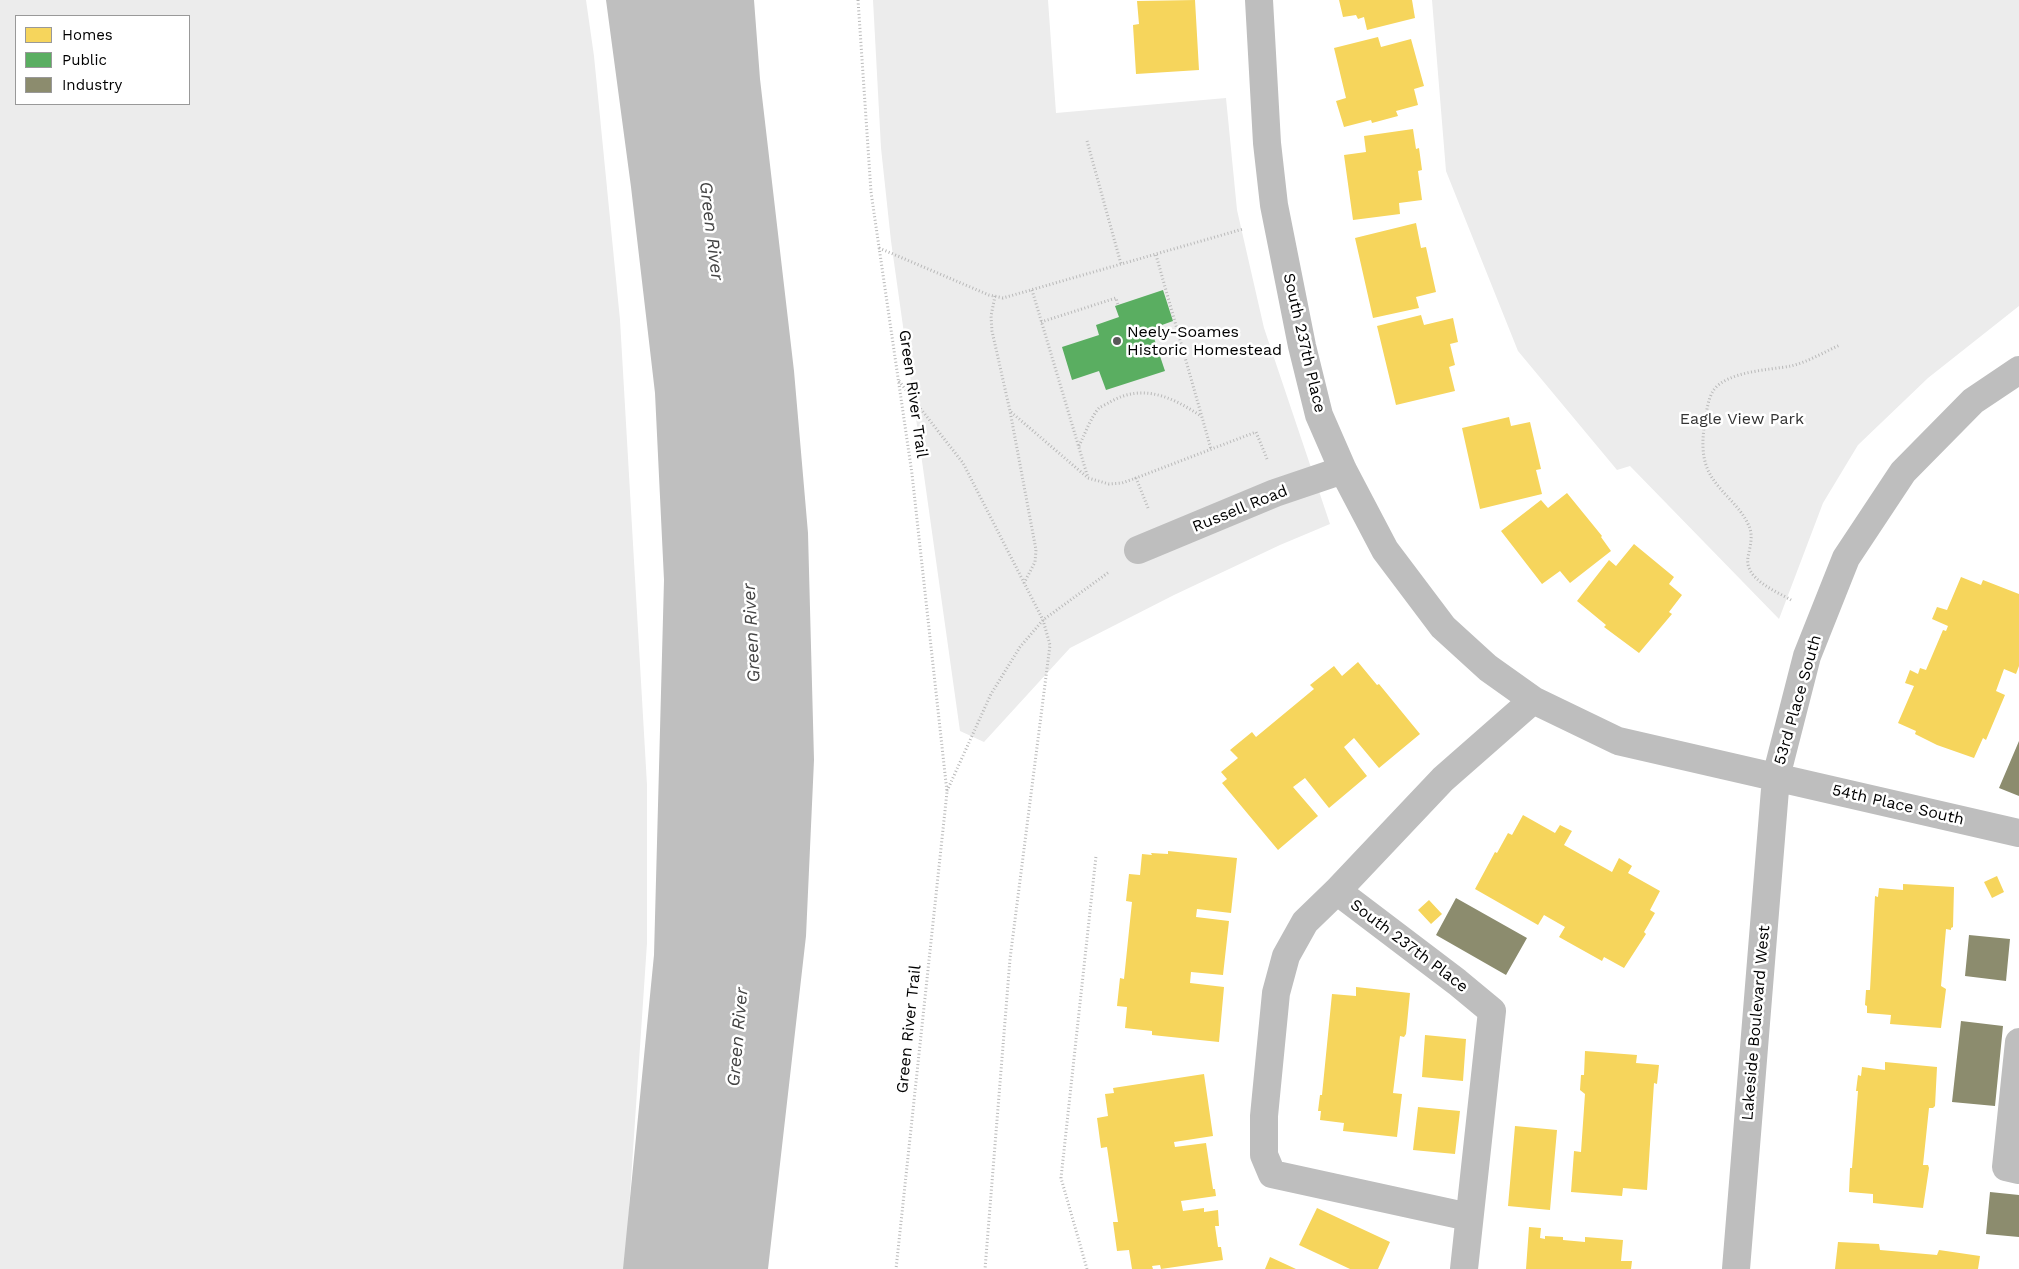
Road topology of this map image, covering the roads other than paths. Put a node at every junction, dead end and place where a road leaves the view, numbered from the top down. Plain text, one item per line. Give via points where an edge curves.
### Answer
1 (1259, 0) edge
2 (2019, 370) edge
3 (1343, 470) junction
4 (1150, 546) road end
5 (1533, 700) junction
6 (1776, 776) junction
7 (2019, 833) edge
8 (1337, 891) junction
9 (2019, 1042) edge
10 (2019, 1170) edge
11 (1470, 1217) junction
12 (1464, 1269) edge
13 (1736, 1269) edge

1 - 3 street, South 237th Place via 1267,143 1277,219 1302,346 1320,415
2 - 6 street, 53rd Place South via 1973,400 1903,472 1846,558 1807,656
3 - 4 street, Russell Road via 1280,492
3 - 5 street, South 237th Place via 1385,550 1443,627 1488,668
5 - 6 street, South 237th Place via 1618,741
5 - 8 street, South 237th Place via 1443,779
6 - 7 street, 54th Place South
6 - 13 street, Lakeside Boulevard West
8 - 11 street, South 237th Place via 1492,1011
8 - 11 street via 1305,922 1286,956 1276,993 1264,1116 1264,1155 1272,1174
9 - 10 street via 2006,1167
11 - 12 street, South 237th Place

